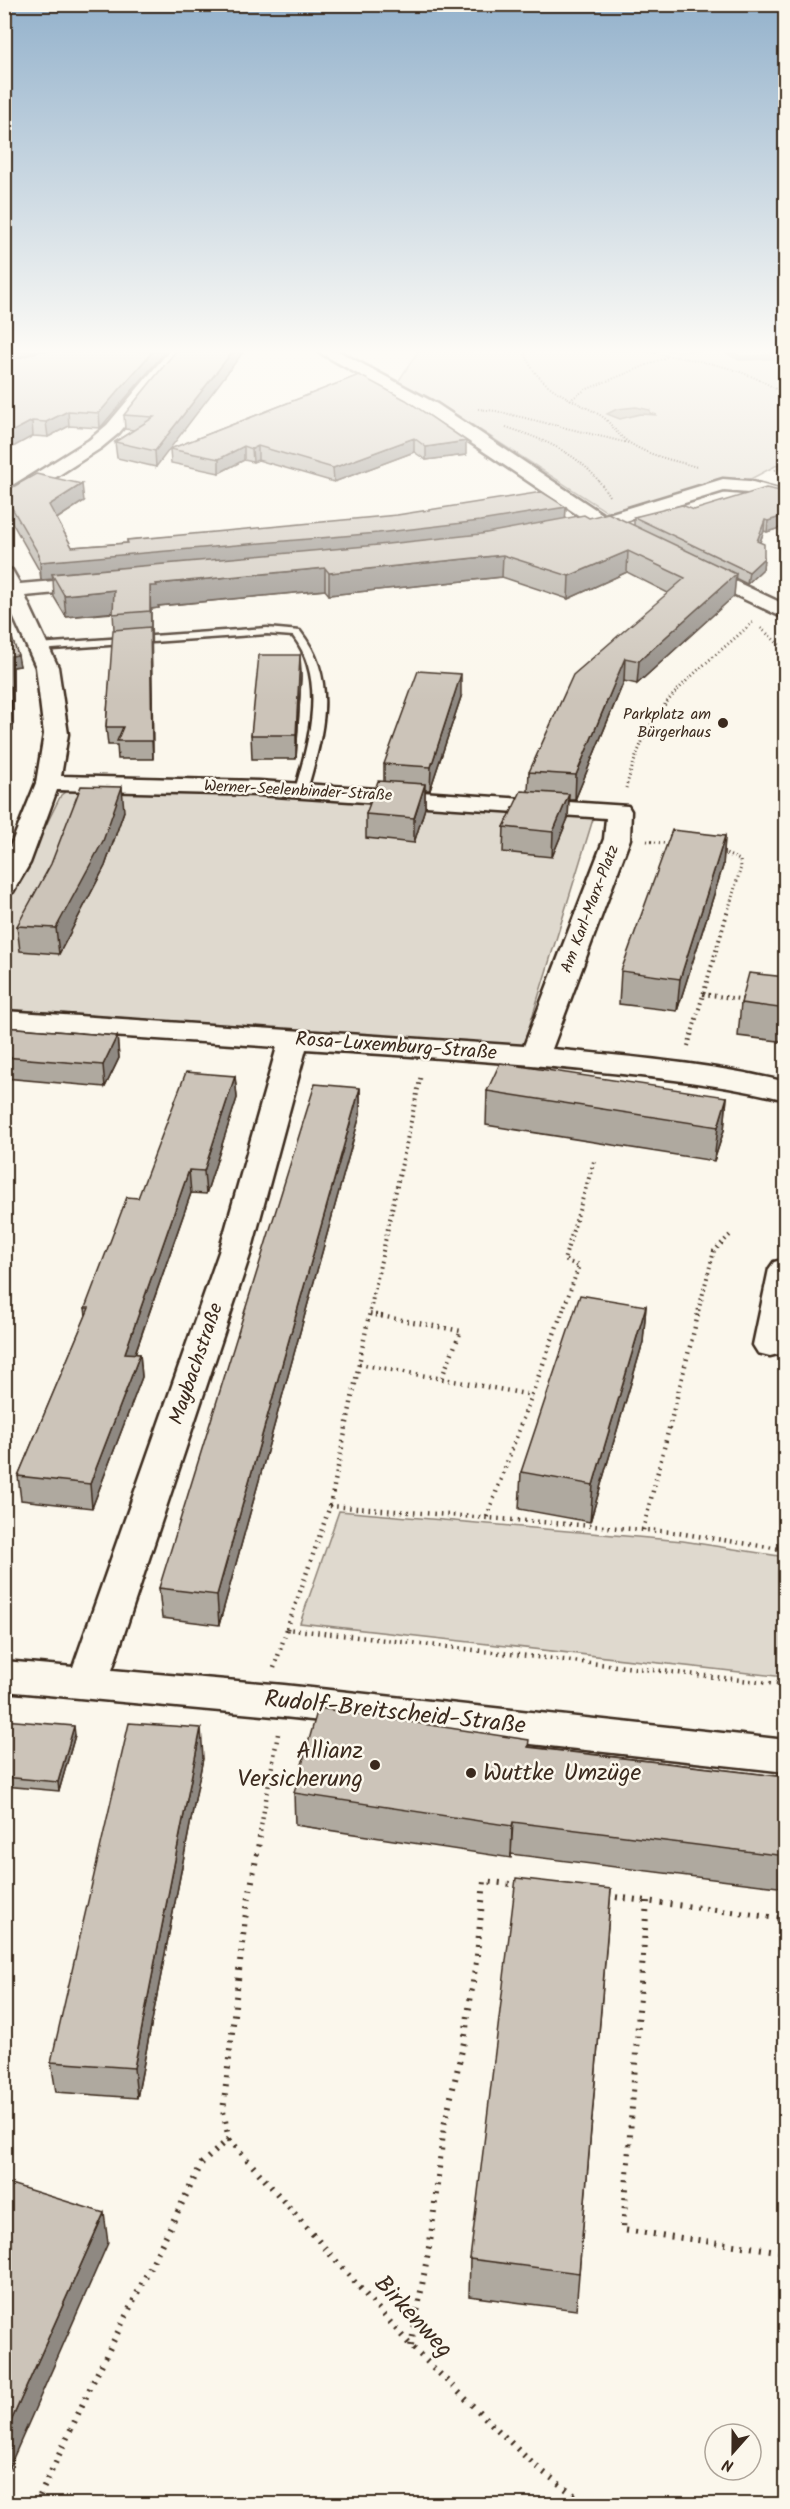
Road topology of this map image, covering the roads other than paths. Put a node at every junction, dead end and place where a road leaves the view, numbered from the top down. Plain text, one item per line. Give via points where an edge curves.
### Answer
1 (57, 468) edge
2 (520, 468) edge
3 (786, 497) edge
4 (4, 502) edge
5 (603, 523) junction
6 (558, 535) edge
7 (656, 549) edge
8 (677, 559) edge
9 (9, 581) edge
10 (118, 581) edge
11 (786, 613) edge
12 (38, 647) junction
13 (48, 783) junction
14 (301, 790) junction
15 (619, 812) joint
16 (4, 886) edge
17 (4, 1020) edge
18 (294, 1040) junction
19 (535, 1056) junction
20 (786, 1091) edge
21 (786, 1269) edge
22 (770, 1345) dead end
23 (4, 1676) edge
24 (87, 1684) junction
25 (786, 1756) edge

1 - 4 street
2 - 5 street
3 - 5 street via 723,485
5 - 6 street
5 - 7 street
8 - 11 street
9 - 10 street
9 - 12 street
12 - 13 street via 47,667 56,734
12 - 14 lane via 267,631 296,633 314,660 319,691 309,763
13 - 14 street, Werner-Seelenbinder-Straße
13 - 16 street via 17,864
14 - 15 street, Werner-Seelenbinder-Straße
15 - 19 street, Am Karl-Marx-Platz via 617,838
17 - 18 street, Rosa-Luxemburg-Straße
18 - 19 street, Rosa-Luxemburg-Straße
18 - 24 street, Maybachstraße via 235,1252
19 - 20 street, Rosa-Luxemburg-Straße via 681,1071
21 - 22 street
23 - 24 street, Rudolf-Breitscheid-Straße
24 - 25 street, Rudolf-Breitscheid-Straße via 274,1700

